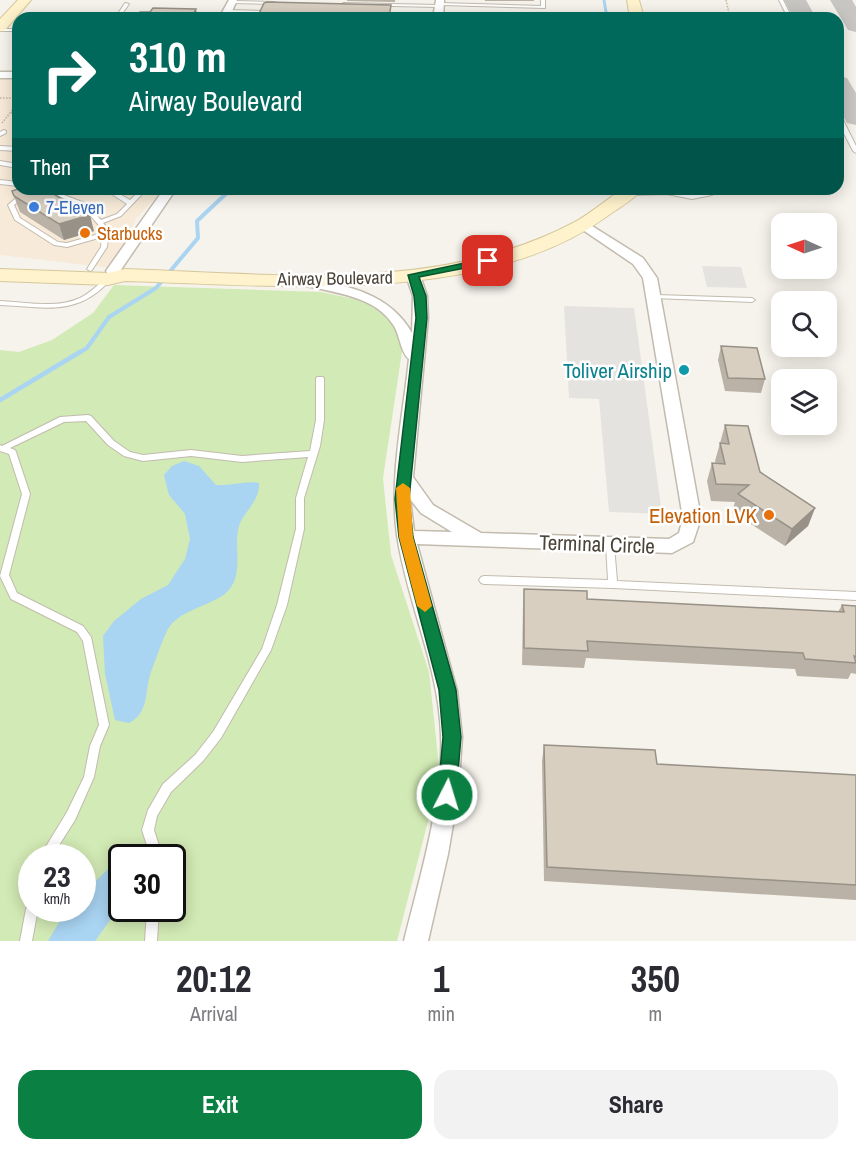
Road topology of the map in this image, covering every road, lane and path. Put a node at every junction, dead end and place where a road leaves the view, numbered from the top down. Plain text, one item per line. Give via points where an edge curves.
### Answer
1 (25, 0) edge
2 (543, 0) edge
3 (233, 1) edge
4 (258, 1) edge
5 (279, 3) edge
6 (411, 3) edge
7 (440, 3) edge
8 (465, 3) edge
9 (127, 4) dead end
10 (333, 4) edge
11 (14, 12) edge
12 (121, 12) edge
13 (251, 12) edge
14 (274, 12) edge
15 (12, 15) edge
16 (0, 28) edge
17 (12, 110) edge
18 (10, 113) joint
19 (4, 121) dead end
20 (844, 128) edge
21 (856, 151) edge
22 (23, 195) edge
23 (64, 195) edge
24 (117, 195) edge
25 (138, 195) edge
26 (166, 195) edge
27 (626, 195) edge
28 (686, 195) edge
29 (706, 195) edge
30 (130, 203) junction
31 (101, 222) junction
32 (584, 225) junction
33 (106, 234) junction
34 (0, 260) edge
35 (90, 269) junction
36 (0, 275) edge
37 (115, 275) junction
38 (413, 275) junction
39 (301, 280) junction
40 (656, 297) junction
41 (752, 300) dead end
42 (0, 303) edge
43 (415, 376) junction
44 (320, 378) dead end
45 (2, 448) edge
46 (314, 454) junction
47 (404, 477) junction
48 (406, 537) junction
49 (480, 540) junction
50 (610, 545) junction
51 (484, 580) dead end
52 (613, 584) junction
53 (856, 596) edge
54 (54, 844) edge
55 (152, 844) edge
56 (30, 922) edge
57 (152, 922) edge
58 (26, 941) edge
59 (151, 941) edge
60 (416, 941) edge

1 - 11 main road
2 - 8 lane via 543,7
3 - 4 lane
4 - 5 lane
6 - 7 lane
6 - 10 lane
7 - 8 lane
9 - 12 lane
13 - 14 lane
15 - 16 main road
17 - 18 path
18 - 19 path
20 - 21 lane
22 - 33 lane via 11,205 17,219 49,240 67,245
23 - 31 lane via 83,204
24 - 30 lane
25 - 30 lane
26 - 37 street
27 - 32 main road, Airway Boulevard
28 - 29 lane
30 - 31 lane via 118,215
31 - 33 lane
32 - 38 main road, Airway Boulevard via 501,258
32 - 40 street, Terminal Circle via 638,261 650,278
33 - 35 lane via 104,247
34 - 35 main road, Airway Boulevard
35 - 37 main road, Airway Boulevard
36 - 37 main road, Airway Boulevard
37 - 39 main road, Airway Boulevard
37 - 42 lane via 90,298 72,305
38 - 39 main road, Airway Boulevard
38 - 43 street via 422,318
39 - 43 street via 343,288 384,305 400,320 410,339
40 - 41 lane
40 - 50 street, Terminal Circle via 692,518 687,537 672,546
43 - 47 street
44 - 46 lane via 320,420
45 - 46 lane via 63,419 88,418 126,454 143,458 191,453 242,459
45 - 54 lane via 12,452 26,494 4,575 14,596 80,629 88,640 104,725 89,777
46 - 55 lane via 300,498 300,529 293,561 266,650 217,735 167,788 152,814 148,830
47 - 48 street
47 - 49 street via 427,510
48 - 49 street, Terminal Circle
48 - 60 street via 447,690 452,737 437,854
49 - 50 street, Terminal Circle
50 - 52 lane
51 - 52 lane
52 - 53 lane
56 - 58 lane
57 - 59 lane

